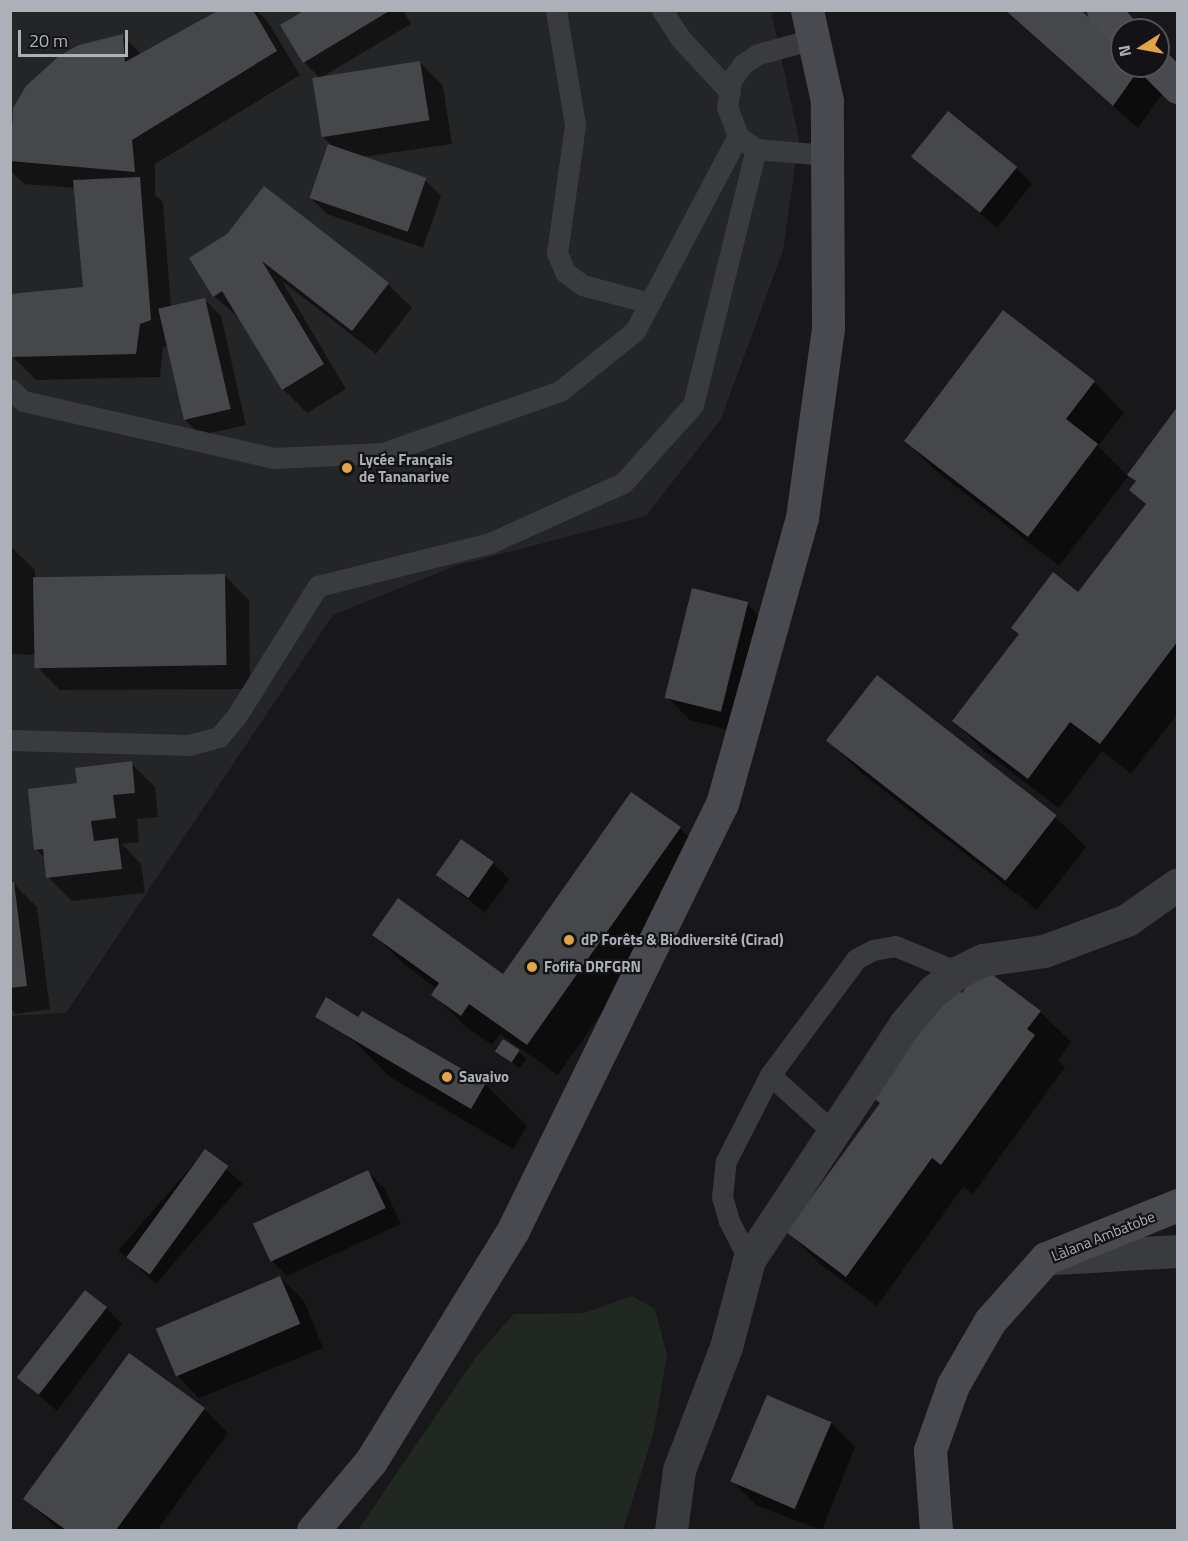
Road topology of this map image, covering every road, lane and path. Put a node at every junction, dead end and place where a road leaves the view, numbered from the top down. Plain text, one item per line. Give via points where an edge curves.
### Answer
1 (556, 10) edge
2 (662, 10) edge
3 (810, 25) edge
4 (730, 92) junction
5 (738, 136) junction
6 (756, 149) junction
7 (827, 155) junction
8 (650, 303) junction
9 (10, 389) edge
10 (10, 740) edge
11 (1178, 884) edge
12 (958, 972) junction
13 (770, 1075) junction
14 (833, 1132) junction
15 (1178, 1205) edge
16 (1178, 1251) edge
17 (1046, 1258) junction
18 (749, 1260) junction
19 (313, 1530) edge
20 (671, 1530) edge
21 (936, 1530) edge

1 - 8 lane via 575,125 557,253 565,272 582,285
2 - 4 lane via 681,39
3 - 4 lane via 743,64 731,80
3 - 7 street via 827,101
4 - 5 lane via 727,107
5 - 6 lane
5 - 8 lane
6 - 7 lane
6 - 10 lane via 693,405 623,483 490,543 318,586 236,717 219,737 189,745
7 - 19 street via 828,328 802,518 722,804 513,1230 370,1461
8 - 9 lane via 635,331 560,391 383,453 273,458 23,401
11 - 12 street via 1127,920 1044,951 983,960
12 - 13 lane via 895,946 873,950 856,959
12 - 14 street via 933,991 905,1023
13 - 14 lane
13 - 18 lane via 726,1161 722,1197 729,1221
14 - 18 street
15 - 17 street, Làlana Ambatobe
16 - 17 street
17 - 21 street, Làlana Ambatobe via 990,1321 953,1385 930,1450
18 - 20 street via 726,1347 679,1470

